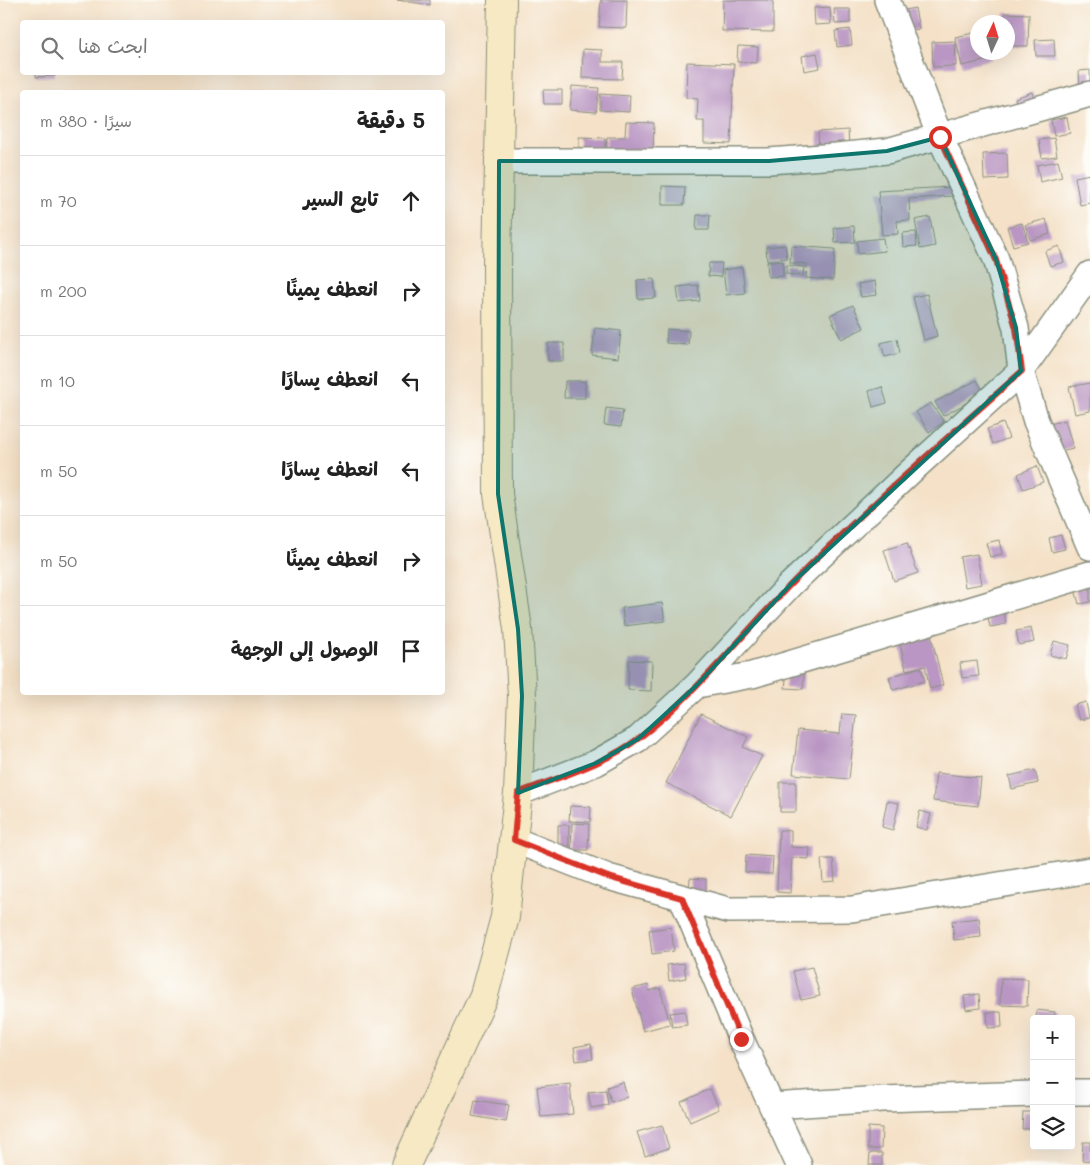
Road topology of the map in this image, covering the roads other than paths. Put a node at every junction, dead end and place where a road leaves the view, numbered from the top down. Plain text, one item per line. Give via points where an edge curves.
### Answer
1 (502, 0) edge
2 (887, 0) edge
3 (1090, 94) edge
4 (940, 137) junction
5 (499, 161) junction
6 (1090, 274) edge
7 (1022, 371) junction
8 (1090, 547) edge
9 (1090, 574) edge
10 (697, 686) junction
11 (518, 793) junction
12 (514, 840) junction
13 (1090, 870) edge
14 (682, 898) junction
15 (1075, 1092) edge
16 (1090, 1092) edge
17 (1030, 1094) edge
18 (772, 1106) junction
19 (406, 1165) edge
20 (799, 1165) edge

1 - 5 main road
2 - 4 street
3 - 4 street
4 - 5 street via 887,151 769,161
4 - 7 street via 996,260 1016,328
5 - 11 main road via 498,494 518,629 522,696
6 - 7 street
7 - 8 street via 1036,421
7 - 10 street via 791,584
9 - 10 street via 752,675
10 - 11 street via 638,739 596,763
11 - 12 main road
12 - 14 street via 608,877
12 - 19 main road via 506,917 484,996
13 - 14 street via 852,909 728,910
14 - 18 street
15 - 16 street
17 - 18 street
18 - 20 street

